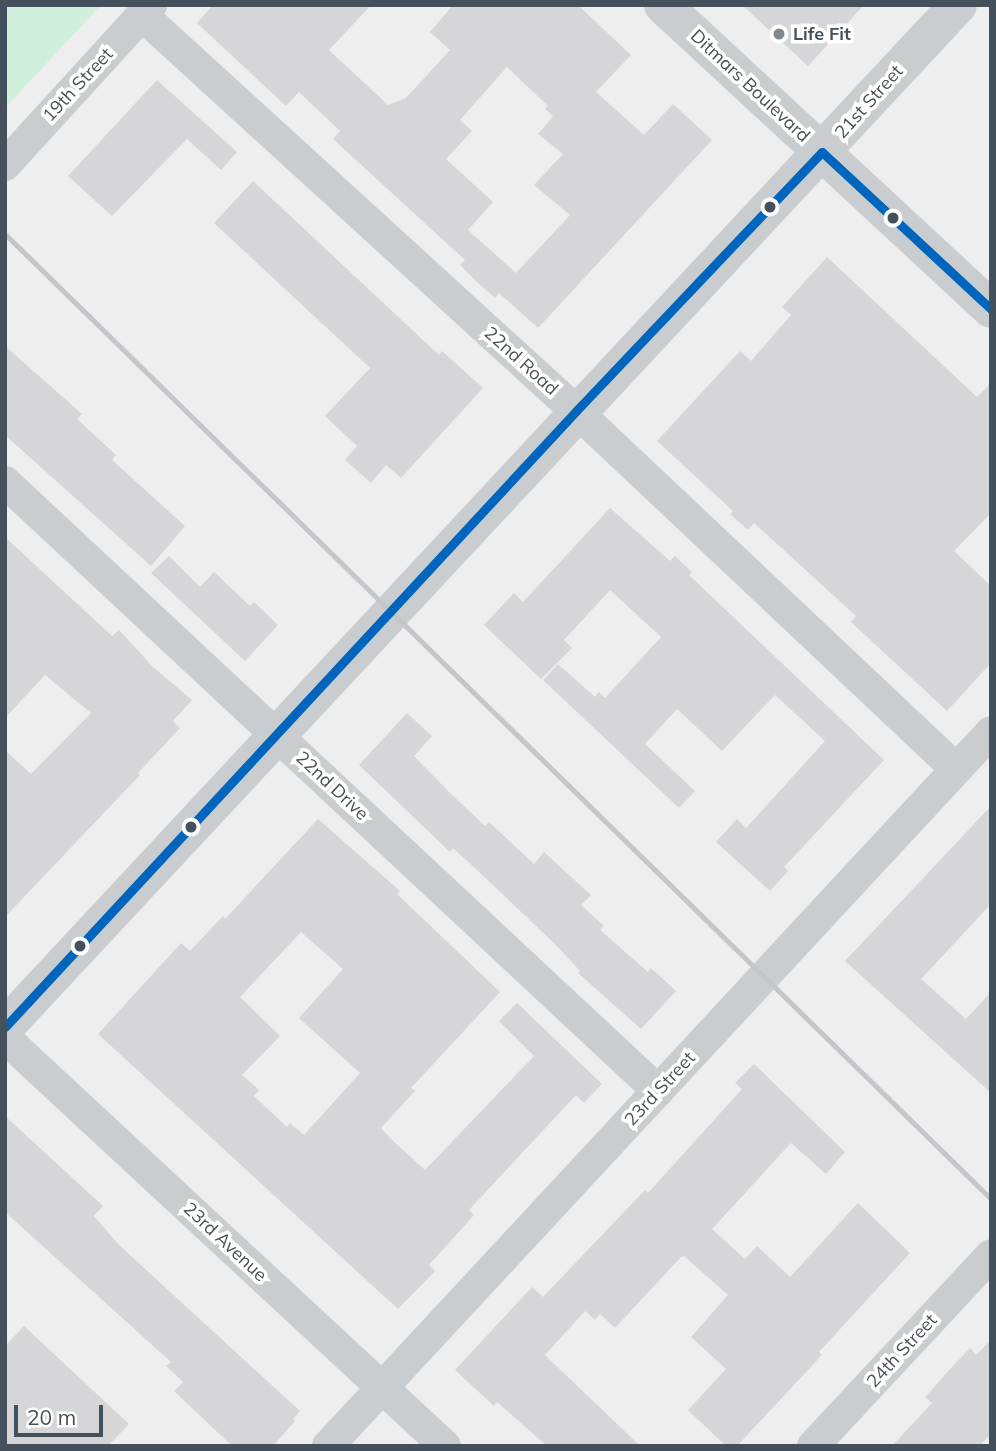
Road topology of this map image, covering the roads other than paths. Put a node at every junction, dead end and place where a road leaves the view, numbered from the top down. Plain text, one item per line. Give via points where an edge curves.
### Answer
1 (663, 5) edge
2 (958, 5) edge
3 (147, 10) edge
4 (822, 152) junction
5 (5, 164) edge
6 (991, 309) edge
7 (576, 411) junction
8 (5, 482) edge
9 (991, 732) edge
10 (277, 734) junction
11 (956, 769) junction
12 (5, 1027) edge
13 (5, 1038) edge
14 (658, 1091) junction
15 (991, 1255) edge
16 (382, 1388) junction
17 (328, 1446) edge
18 (444, 1446) edge
19 (813, 1446) edge

1 - 4 street, Ditmars Boulevard
2 - 4 street, 21st Street
3 - 5 street, 19th Street
3 - 7 street, 22nd Road
4 - 6 street, Ditmars Boulevard
4 - 7 street, 21st Street
7 - 10 street, 21st Street
7 - 11 street, 22nd Road
8 - 10 street, 22nd Drive
9 - 11 street, 23rd Street
10 - 12 street, 21st Street
10 - 14 street, 22nd Drive
11 - 14 street, 23rd Street
13 - 16 street, 23rd Avenue
14 - 16 street, 23rd Street
15 - 19 street, 24th Street
16 - 17 street, 23rd Street
16 - 18 street, 23rd Avenue

